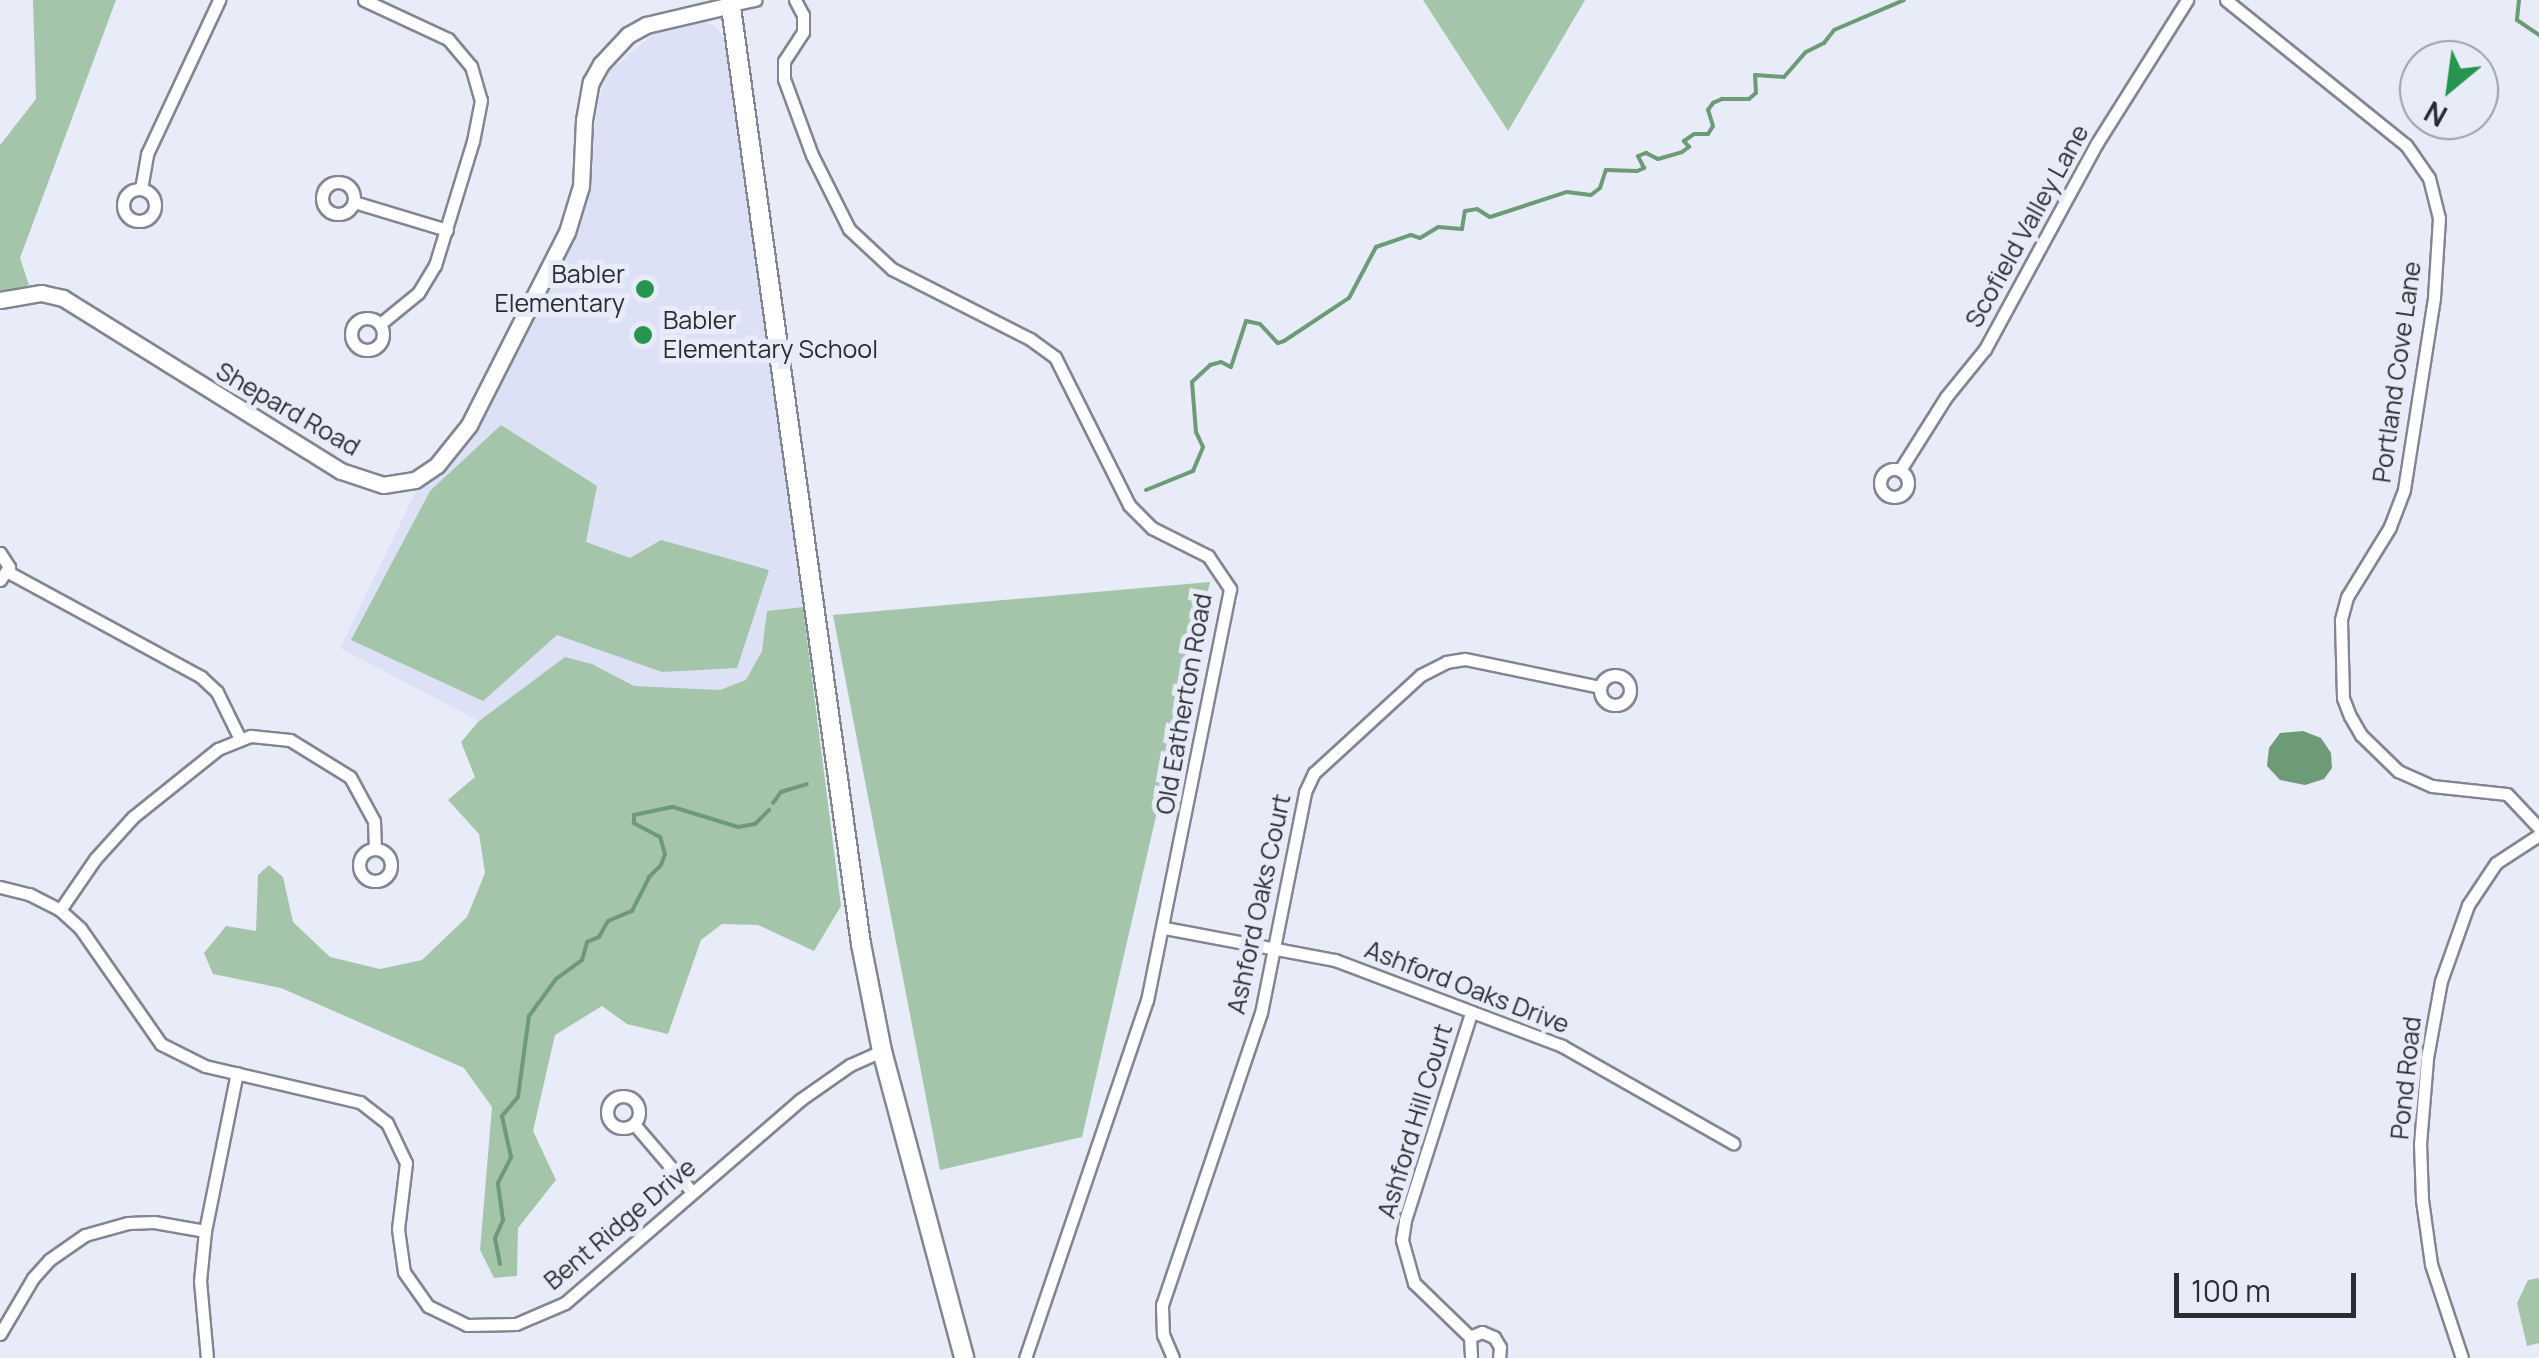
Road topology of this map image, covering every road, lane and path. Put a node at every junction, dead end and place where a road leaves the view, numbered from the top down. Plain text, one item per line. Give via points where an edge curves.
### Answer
1 (218, 0) edge
2 (364, 0) edge
3 (754, 0) edge
4 (795, 0) edge
5 (2188, 0) edge
6 (2226, 0) edge
7 (731, 3) edge
8 (142, 189) dead end
9 (354, 202) dead end
10 (447, 230) junction
11 (0, 300) edge
12 (380, 324) dead end
13 (1900, 470) dead end
14 (0, 552) edge
15 (4, 576) edge
16 (1600, 687) dead end
17 (240, 739) junction
18 (2539, 831) edge
19 (375, 849) dead end
20 (0, 887) edge
21 (60, 910) junction
22 (1165, 928) junction
23 (1276, 948) junction
24 (1472, 1013) junction
25 (882, 1052) junction
26 (238, 1073) junction
27 (634, 1124) dead end
28 (1733, 1144) dead end
29 (692, 1192) junction
30 (205, 1232) junction
31 (0, 1334) edge
32 (1470, 1337) junction
33 (207, 1358) edge
34 (964, 1358) edge
35 (1025, 1358) edge
36 (1173, 1358) edge
37 (1471, 1358) edge
38 (1499, 1358) edge
39 (2462, 1358) edge

1 - 8 street via 148,154
2 - 10 street via 448,39 478,83 479,119
3 - 7 street, Shepard Road
4 - 22 street, Old Eatherton Road via 803,32 784,61 784,79 849,229 892,269 1055,357 1129,505 1152,528 1198,548 1225,576 1230,600
5 - 13 street, Scofield Valley Lane via 2097,143 1985,349
6 - 18 street, Portland Cove Lane via 2406,145 2429,178 2439,218 2408,473 2399,509 2347,597 2341,620 2344,698 2361,734 2398,771 2432,786 2508,794
7 - 11 street, Shepard Road via 646,25 601,64 591,82 582,186 568,232 469,425 438,465 414,480 383,485 341,471 63,298 41,293
7 - 25 main road via 853,892
9 - 10 street
10 - 12 street via 418,294
14 - 15 street via 8,562
15 - 17 street via 201,677 217,692
16 - 23 street, Ashford Oaks Court via 1465,659 1421,675 1314,772
17 - 19 street via 290,740 342,770 369,804
17 - 21 street via 133,817
18 - 39 street, Pond Road via 2496,863 2468,905 2441,981 2427,1058 2422,1200 2430,1264
20 - 21 street, Bent Ridge Drive
21 - 26 street, Bent Ridge Drive via 80,928 160,1044 189,1061
22 - 23 street, Ashford Oaks Drive
22 - 35 street, Old Eatherton Road via 1147,1000
23 - 24 street, Ashford Oaks Drive via 1334,960
23 - 36 street, Ashford Oaks Court via 1162,1305 1163,1335
24 - 28 street, Ashford Oaks Drive via 1562,1046
24 - 32 street, Ashford Hill Court via 1402,1240 1414,1284
25 - 29 street, Bent Ridge Drive via 823,1082
25 - 34 main road
26 - 29 street, Bent Ridge Drive via 360,1102 387,1123 406,1163 398,1229 404,1272 428,1306 467,1325 516,1324 564,1303
26 - 30 street
27 - 29 street
30 - 31 street via 141,1222 85,1235 33,1278
30 - 33 street via 200,1282
32 - 37 street
32 - 38 street, Ashford Hill Court via 1482,1332 1494,1338

